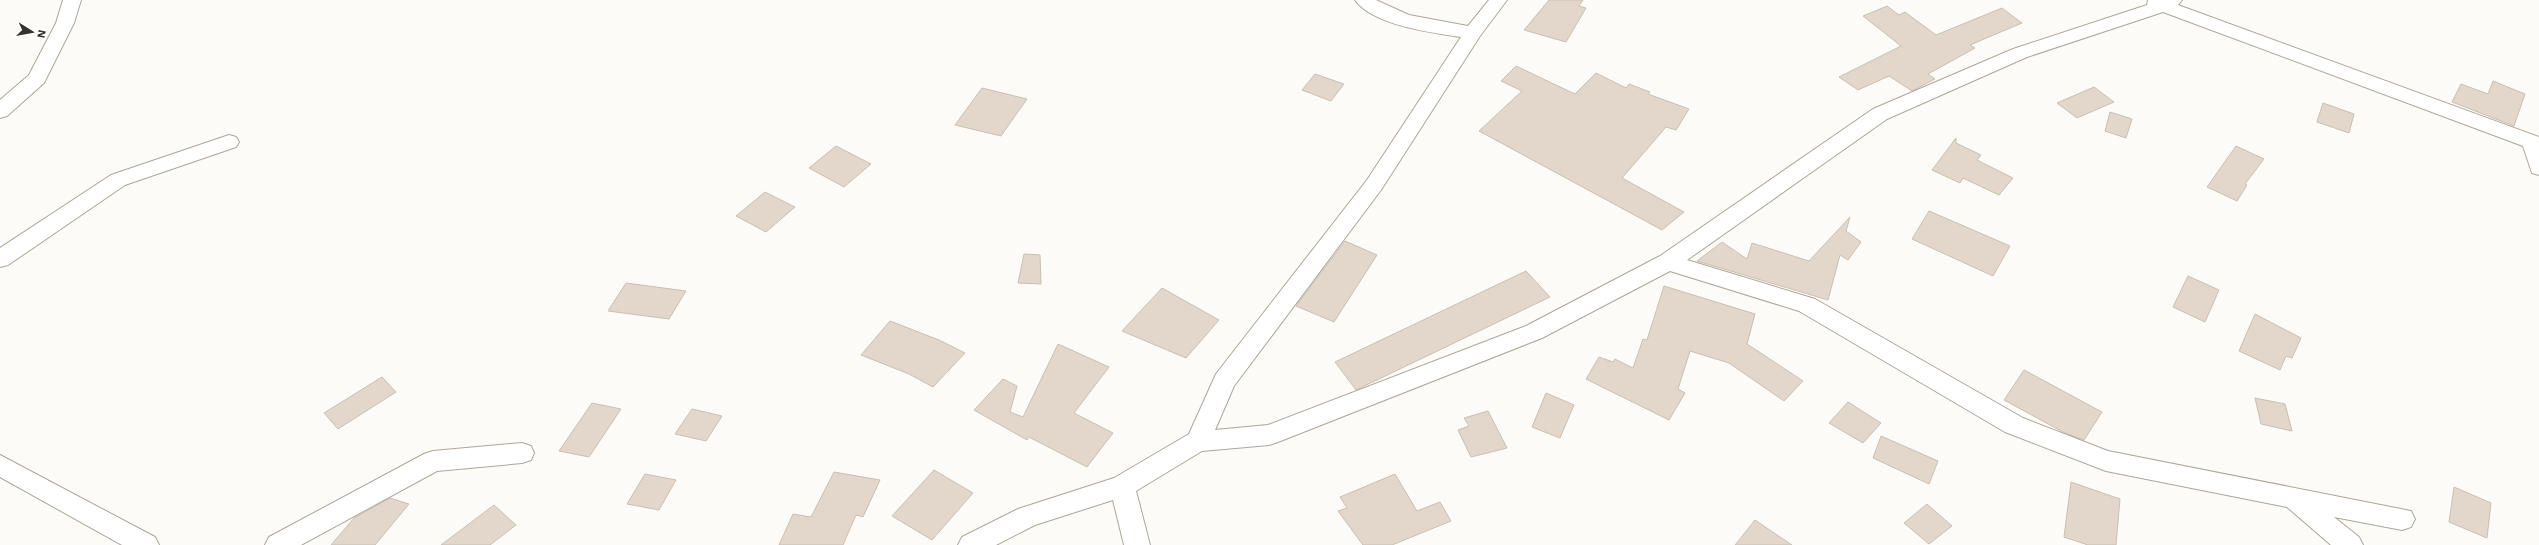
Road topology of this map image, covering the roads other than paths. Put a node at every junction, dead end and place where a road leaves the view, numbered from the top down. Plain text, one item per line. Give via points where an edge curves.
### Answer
1 (72, 0) edge
2 (1364, 0) edge
3 (1498, 0) edge
4 (2160, 2) edge
5 (1473, 33) junction
6 (0, 111) edge
7 (229, 142) dead end
8 (2536, 143) edge
9 (2539, 168) edge
10 (0, 259) edge
11 (1668, 262) junction
12 (1198, 441) junction
13 (522, 453) dead end
14 (0, 464) edge
15 (1122, 486) junction
16 (2296, 500) junction
17 (2402, 519) dead end
18 (146, 545) edge
19 (278, 545) edge
20 (971, 545) edge
21 (1137, 545) edge
22 (2350, 545) edge

1 - 6 street via 65,23 37,79
2 - 5 street via 1377,10 1404,21
3 - 5 street
4 - 8 street
4 - 11 street via 2020,53 1880,114
5 - 12 street via 1374,185 1224,382
7 - 10 street via 118,180
8 - 9 street
11 - 12 street via 1534,332 1269,435
11 - 16 street via 1807,306 2014,425 2106,461
12 - 15 street
13 - 19 street via 433,462
14 - 18 street
15 - 20 street via 1027,517
15 - 21 street
16 - 17 street
16 - 22 street

